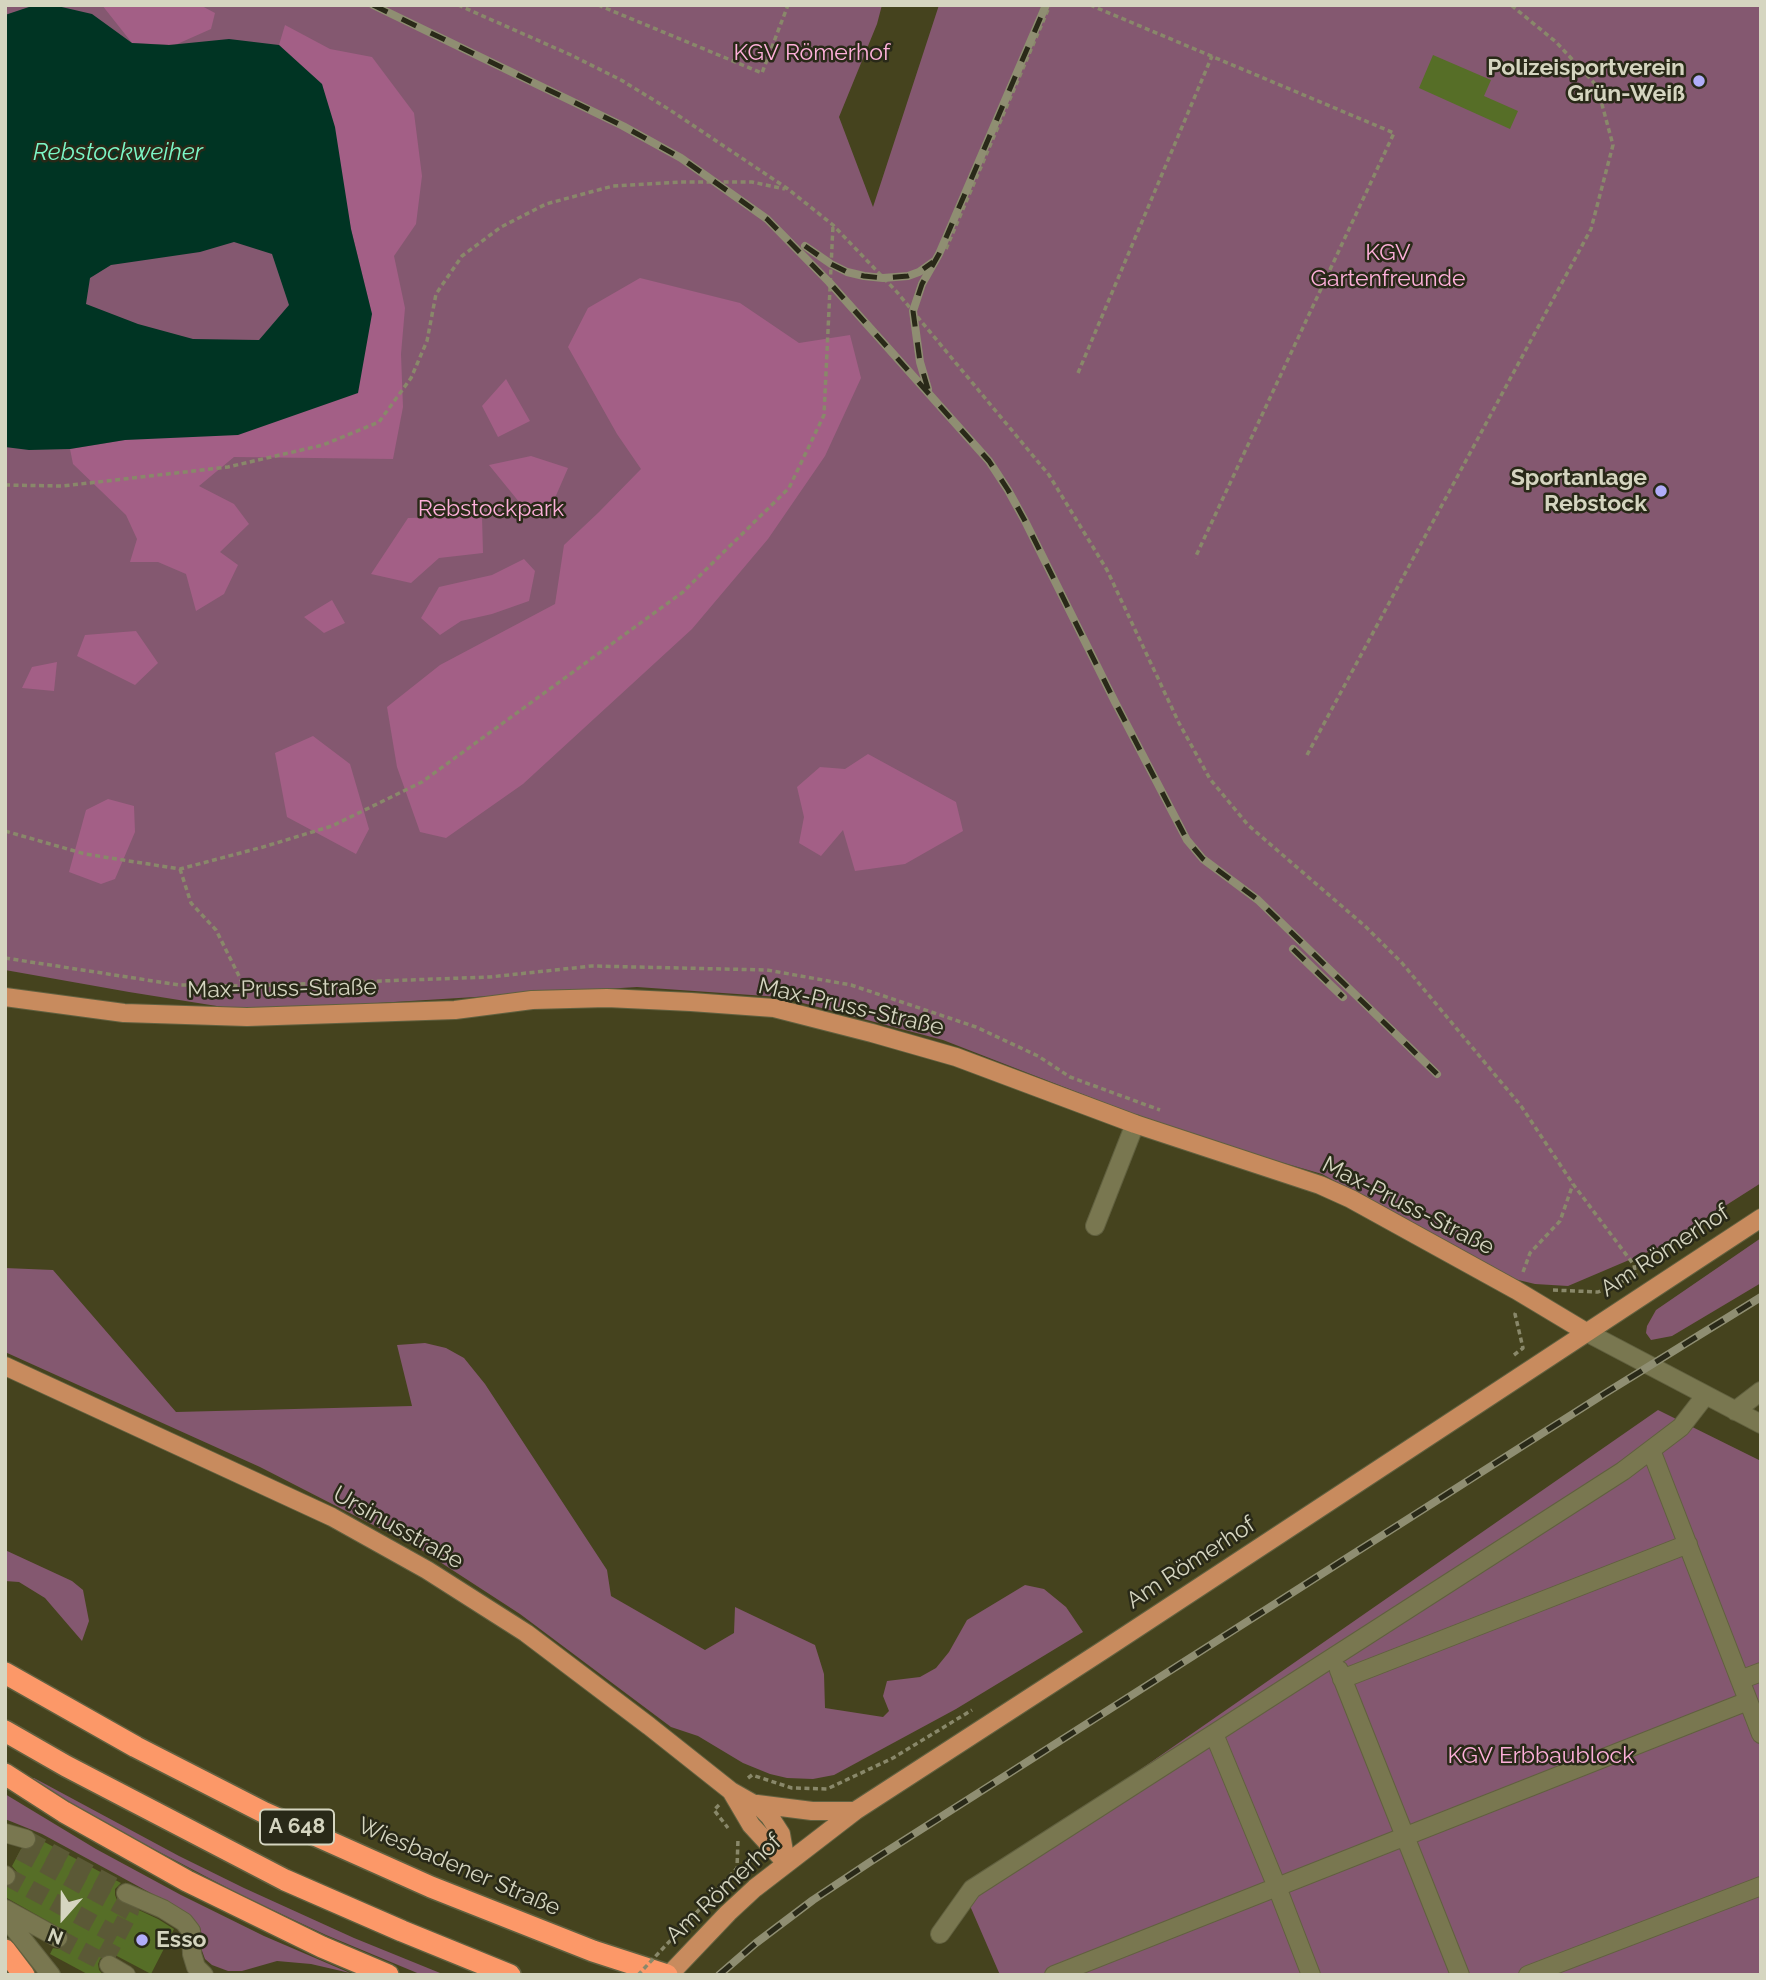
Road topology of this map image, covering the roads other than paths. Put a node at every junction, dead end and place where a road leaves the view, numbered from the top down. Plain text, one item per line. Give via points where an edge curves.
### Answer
1 (5, 997) edge
2 (1135, 1124) junction
3 (1761, 1218) edge
4 (1095, 1226) dead end
5 (1586, 1332) junction
6 (5, 1366) edge
7 (1761, 1391) edge
8 (1705, 1396) junction
9 (1735, 1411) junction
10 (1761, 1424) edge
11 (1651, 1450) junction
12 (1688, 1544) junction
13 (1334, 1657) junction
14 (1761, 1672) edge
15 (8, 1674) edge
16 (1342, 1679) junction
17 (1740, 1680) junction
18 (1748, 1701) junction
19 (5, 1731) edge
20 (1214, 1734) junction
21 (1761, 1734) edge
22 (5, 1774) edge
23 (732, 1791) junction
24 (753, 1803) junction
25 (855, 1811) junction
26 (5, 1833) edge
27 (1404, 1837) junction
28 (5, 1839) edge
29 (786, 1863) junction
30 (1761, 1886) edge
31 (1277, 1887) junction
32 (131, 1900) tunnel mouth
33 (5, 1909) edge
34 (5, 1917) edge
35 (940, 1934) dead end
36 (58, 1938) tunnel mouth
37 (5, 1951) edge
38 (109, 1965) tunnel mouth
39 (24, 1975) edge
40 (51, 1975) edge
41 (126, 1975) edge
42 (204, 1975) edge
43 (388, 1975) edge
44 (510, 1975) edge
45 (668, 1975) edge
46 (1054, 1975) edge
47 (1311, 1975) edge
48 (1460, 1975) edge
49 (1528, 1975) edge

1 - 2 main road, Max-Pruss-Straße via 124,1013 247,1017 455,1010 532,1000 607,998 774,1009 956,1057
2 - 4 street
2 - 5 main road, Max-Pruss-Straße via 1351,1199
3 - 5 main road, Am Römerhof
5 - 8 street
5 - 25 main road, Am Römerhof
6 - 23 main road, Ursinusstraße via 332,1517 427,1570 526,1633
7 - 9 street
8 - 9 street
8 - 11 street via 1681,1427
9 - 10 street
11 - 12 street
11 - 13 street
12 - 16 street
12 - 17 street
13 - 16 street
13 - 20 street
14 - 17 street
15 - 45 highway, Wiesbadener Straße / A 648 via 263,1812 443,1892
16 - 27 street
17 - 18 street
18 - 21 street
18 - 27 street
19 - 44 highway, A 648 via 285,1880
20 - 31 street
20 - 35 street via 972,1889
22 - 43 highway via 187,1881
23 - 24 main road, Ursinusstraße
23 - 29 main road, Ursinusstraße via 751,1825
24 - 25 main road, Ursinusstraße
24 - 29 main road, Ursinusstraße via 781,1834
25 - 29 main road, Am Römerhof
26 - 28 street via 23,1845
27 - 31 street
27 - 48 street
29 - 45 main road, Am Römerhof via 728,1913
30 - 49 street
31 - 46 street
31 - 47 street
32 - 42 street via 184,1922 191,1931 196,1967
33 - 36 street
34 - 40 street
37 - 39 highway
38 - 41 street

